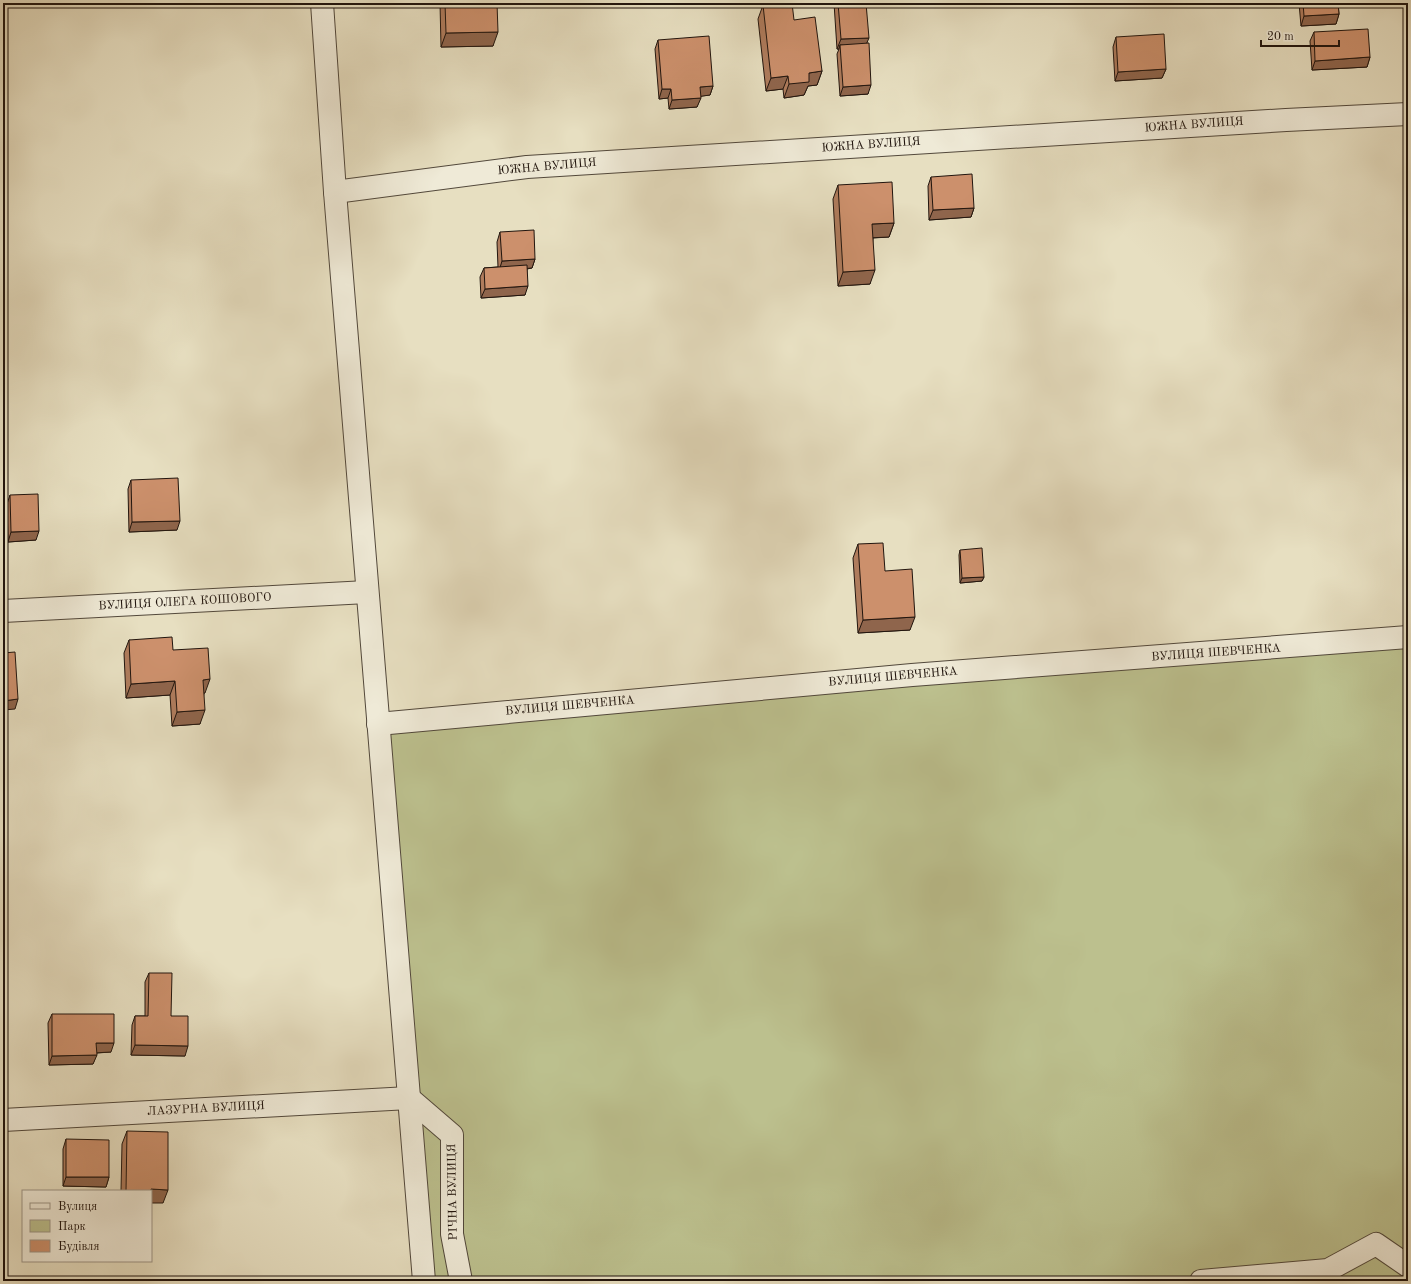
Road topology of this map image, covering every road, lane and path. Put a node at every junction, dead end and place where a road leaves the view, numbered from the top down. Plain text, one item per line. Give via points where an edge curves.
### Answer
1 (322, 3) edge
2 (1408, 114) edge
3 (335, 192) junction
4 (368, 592) junction
5 (3, 612) edge
6 (1408, 637) edge
7 (378, 724) junction
8 (409, 1098) junction
9 (3, 1120) edge
10 (1408, 1266) edge
11 (424, 1281) edge
12 (461, 1281) edge
13 (1201, 1281) edge

1 - 3 street
2 - 3 street, ЮЖНА ВУЛИЦЯ via 528,167
3 - 4 street
4 - 5 street, ВУЛИЦЯ ОЛЕГА КОШОВОГО
4 - 7 street
6 - 7 street, ВУЛИЦЯ ШЕВЧЕНКА via 912,675
7 - 8 street
8 - 9 street, ЛАЗУРНА ВУЛИЦЯ
8 - 11 street
8 - 12 street, РІЧНА ВУЛИЦЯ via 452,1134 452,1234
10 - 13 street via 1376,1244 1328,1270

